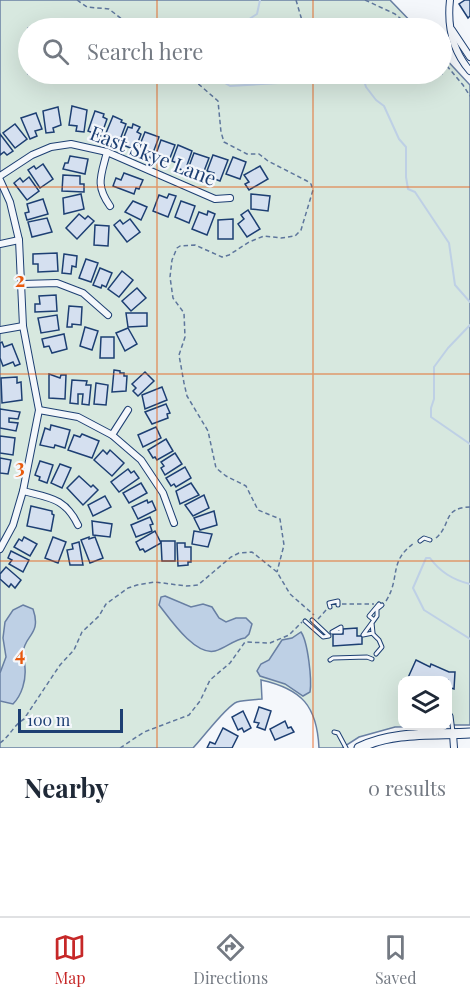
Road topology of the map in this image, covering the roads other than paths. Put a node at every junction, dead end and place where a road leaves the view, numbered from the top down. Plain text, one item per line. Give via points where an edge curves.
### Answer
1 (450, 0) edge
2 (450, 18) edge
3 (452, 28) edge
4 (452, 39) edge
5 (470, 57) edge
6 (470, 71) edge
7 (107, 152) junction
8 (0, 178) edge
9 (230, 198) dead end
10 (110, 207) dead end
11 (20, 240) junction
12 (0, 244) edge
13 (22, 285) junction
14 (108, 315) dead end
15 (23, 326) junction
16 (0, 330) edge
17 (39, 410) junction
18 (128, 410) dead end
19 (112, 435) junction
20 (23, 491) junction
21 (174, 523) dead end
22 (78, 525) dead end
23 (430, 540) road end
24 (420, 541) road end
25 (0, 549) edge
26 (338, 605) road end
27 (330, 607) road end
28 (312, 620) road end
29 (305, 621) road end
30 (373, 634) junction
31 (376, 654) dead end
32 (372, 658) dead end
33 (330, 660) dead end
34 (452, 729) edge
35 (334, 732) dead end
36 (470, 733) edge
37 (453, 734) junction
38 (346, 748) edge
39 (359, 748) edge
40 (454, 748) edge

1 - 2 street
3 - 5 street
4 - 6 street
7 - 8 street, East Skye Lane via 70,144 51,147 32,155
7 - 9 street, East Skye Lane via 215,199
7 - 10 street via 99,182
8 - 11 street
11 - 12 street
11 - 13 street
13 - 14 street via 57,283 83,293
13 - 15 street
15 - 16 street
15 - 17 street
17 - 19 street via 78,417
17 - 20 street
18 - 19 street
19 - 21 street via 141,460 163,493
20 - 22 street via 55,500 71,511
20 - 25 street via 13,525
23 - 24 lane
26 - 27 lane via 338,601 329,603
28 - 29 lane via 329,636 323,637
30 - 30 lane via 372,623 377,616 381,604 369,616 374,620 363,635
30 - 31 lane via 382,647
32 - 33 lane
34 - 37 lane
35 - 38 lane
36 - 37 street
37 - 39 street via 398,736
37 - 40 street

